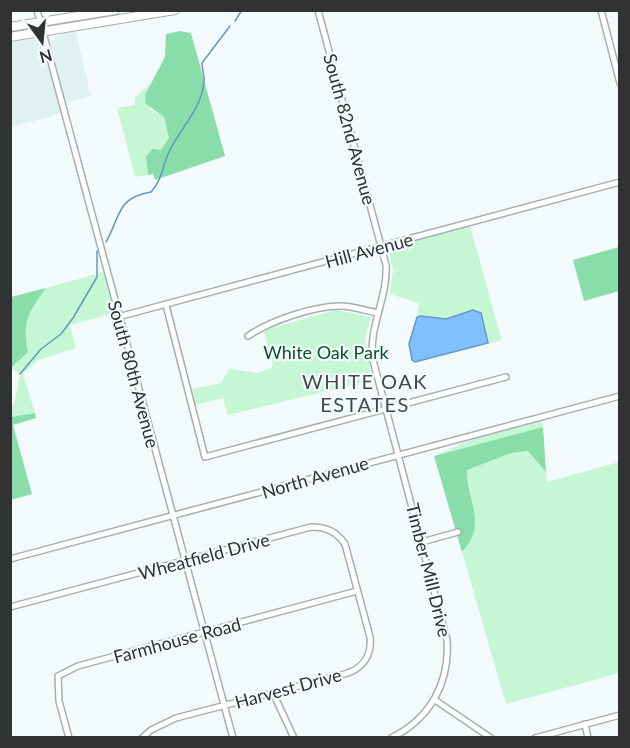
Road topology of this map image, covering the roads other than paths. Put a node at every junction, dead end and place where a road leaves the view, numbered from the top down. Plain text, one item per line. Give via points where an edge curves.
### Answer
1 (37, 10) edge
2 (115, 10) edge
3 (175, 10) edge
4 (318, 10) edge
5 (601, 10) edge
6 (40, 23) junction
7 (10, 27) edge
8 (42, 32) junction
9 (10, 37) edge
10 (620, 83) edge
11 (620, 182) edge
12 (382, 247) junction
13 (166, 304) junction
14 (378, 313) junction
15 (118, 317) junction
16 (248, 336) dead end
17 (506, 377) dead end
18 (620, 396) edge
19 (387, 409) junction
20 (398, 453) junction
21 (173, 517) junction
22 (459, 532) dead end
23 (422, 542) junction
24 (10, 559) edge
25 (185, 562) junction
26 (357, 591) junction
27 (10, 607) edge
28 (204, 633) junction
29 (273, 693) junction
30 (435, 700) junction
31 (223, 706) junction
32 (620, 715) edge
33 (585, 724) junction
34 (69, 738) edge
35 (142, 738) edge
36 (232, 738) edge
37 (294, 738) edge
38 (391, 738) edge
39 (491, 738) edge
40 (535, 738) edge
41 (588, 738) edge

1 - 6 street, South 80th Avenue
2 - 6 main road
3 - 8 main road
4 - 12 street, South 82nd Avenue
5 - 10 street
6 - 7 main road
6 - 8 street, South 80th Avenue
8 - 9 main road
8 - 15 street, South 80th Avenue
11 - 12 street, Hill Avenue
12 - 13 street, Hill Avenue
12 - 14 street, South 82nd Avenue via 387,278
13 - 15 street, Hill Avenue
13 - 19 street via 205,457
14 - 16 street via 333,306 265,324
14 - 19 street, Timber Mill Drive via 371,346
15 - 21 street, South 80th Avenue
17 - 19 street
18 - 20 street, North Avenue
19 - 20 street, Timber Mill Drive
20 - 21 street, North Avenue
20 - 23 street, Timber Mill Drive
21 - 24 street, North Avenue
21 - 25 street, South 80th Avenue
22 - 23 street
23 - 30 street, Timber Mill Drive via 447,640 445,676
25 - 26 street, Wheatfield Drive via 320,527 330,530 345,544
25 - 27 street, Wheatfield Drive
25 - 28 street, South 80th Avenue
26 - 28 street, Farmhouse Road
26 - 29 street, Harvest Drive via 370,641 365,661 348,673
28 - 31 street, South 80th Avenue
28 - 34 street, Farmhouse Road via 78,666 58,676 59,702
29 - 31 street, Harvest Drive
29 - 37 street
30 - 38 street, Timber Mill Drive via 414,723
30 - 39 street
31 - 35 street, Harvest Drive via 176,718
31 - 36 street, South 80th Avenue
32 - 33 street
33 - 40 street
33 - 41 street

